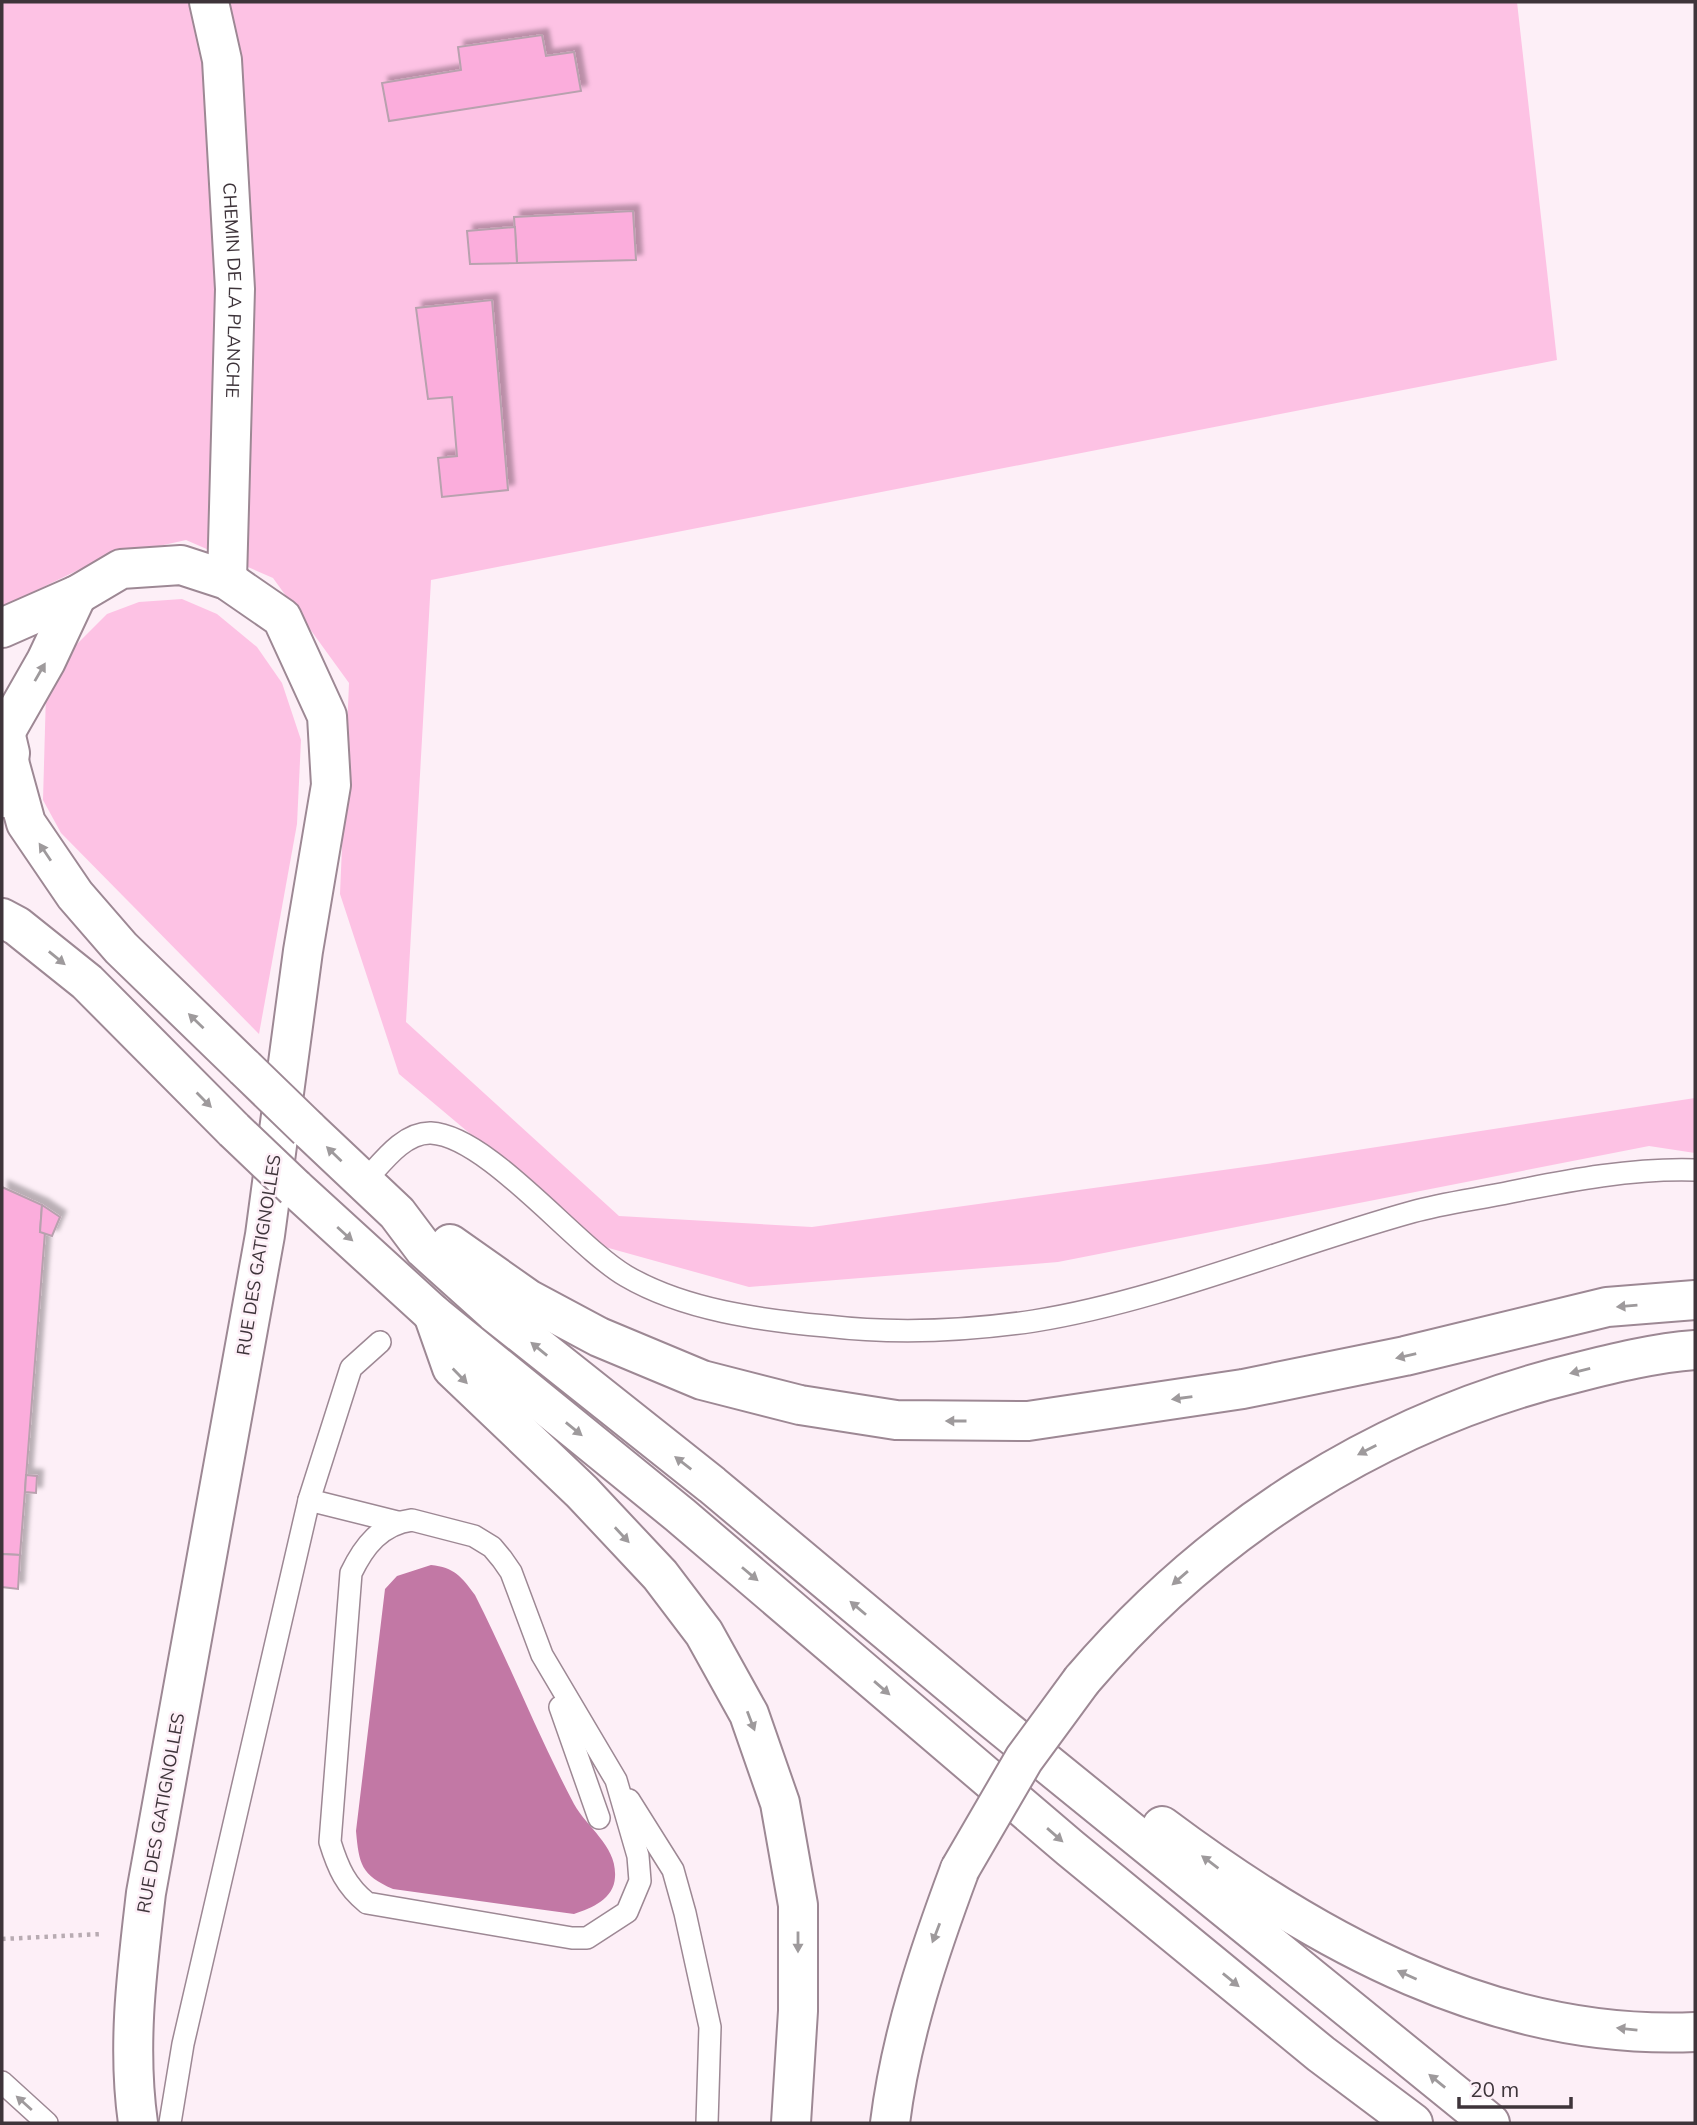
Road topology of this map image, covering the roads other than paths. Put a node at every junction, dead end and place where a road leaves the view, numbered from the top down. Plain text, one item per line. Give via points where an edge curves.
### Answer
1 (209, 2) edge
2 (227, 580) junction
3 (77, 595) junction
4 (2, 628) edge
5 (6, 738) edge
6 (2, 803) edge
7 (2, 918) edge
8 (1695, 1170) edge
9 (364, 1182) junction
10 (397, 1213) junction
11 (1695, 1300) edge
12 (433, 1314) junction
13 (380, 1342) dead end
14 (1695, 1350) edge
15 (309, 1500) junction
16 (397, 1522) junction
17 (542, 1655) junction
18 (986, 1714) junction
19 (616, 1780) junction
20 (599, 1818) dead end
21 (1695, 2032) edge
22 (2, 2082) edge
23 (47, 2123) edge
24 (138, 2123) edge
25 (170, 2123) edge
26 (707, 2123) edge
27 (791, 2123) edge
28 (890, 2123) edge
29 (1413, 2123) edge
30 (1490, 2123) edge

1 - 2 main road, CHEMIN DE LA PLANCHE via 222,60 235,289
2 - 3 main road, RUE DES GATIGNOLLES via 181,565 121,569
2 - 24 main road, RUE DES GATIGNOLLES via 282,618 327,716 331,785 303,951 265,1235 141,1934 132,2072
3 - 4 main road, RUE DES GATIGNOLLES
5 -> 3 main road
5 - 6 main road
9 -> 5 main road, bridge via 121,948 75,895 26,822
7 -> 12 main road, bridge via 87,982 295,1188
8 - 9 lane via 1571,1180 1416,1211 1129,1299 1036,1320 909,1331 769,1319 710,1308 651,1289 589,1249 501,1170 463,1144 431,1133 400,1144
9 - 10 main road
11 -> 10 main road via 1607,1307 1243,1389 1028,1421 896,1420 800,1405 702,1380 599,1337 528,1299 434,1232
18 -> 10 main road via 712,1485 494,1312 424,1249
12 -> 27 main road via 452,1368 660,1575 704,1633 749,1714 780,1803 798,1905 799,2011
12 -> 29 main road via 680,1515 1070,1848 1321,2054
13 - 15 lane via 351,1368
14 -> 28 main road, bridge via 1612,1364 1472,1402 1340,1464 1219,1545 1163,1594 1082,1680 1024,1759 960,1869 908,2025
15 - 16 lane
15 - 25 lane via 183,2044
16 - 17 lane via 439,1525 492,1547 511,1572
16 - 19 lane via 362,1551 351,1573 330,1842 351,1890 367,1903 384,1907 587,1937 627,1912 640,1881 638,1856
17 - 19 lane
17 - 20 lane
21 -> 18 main road via 1580,2025 1477,2001 1423,1982 1299,1921 1220,1870 1020,1719
30 -> 18 main road
19 - 26 lane via 673,1870 679,1892 710,2026
23 -> 22 lane

